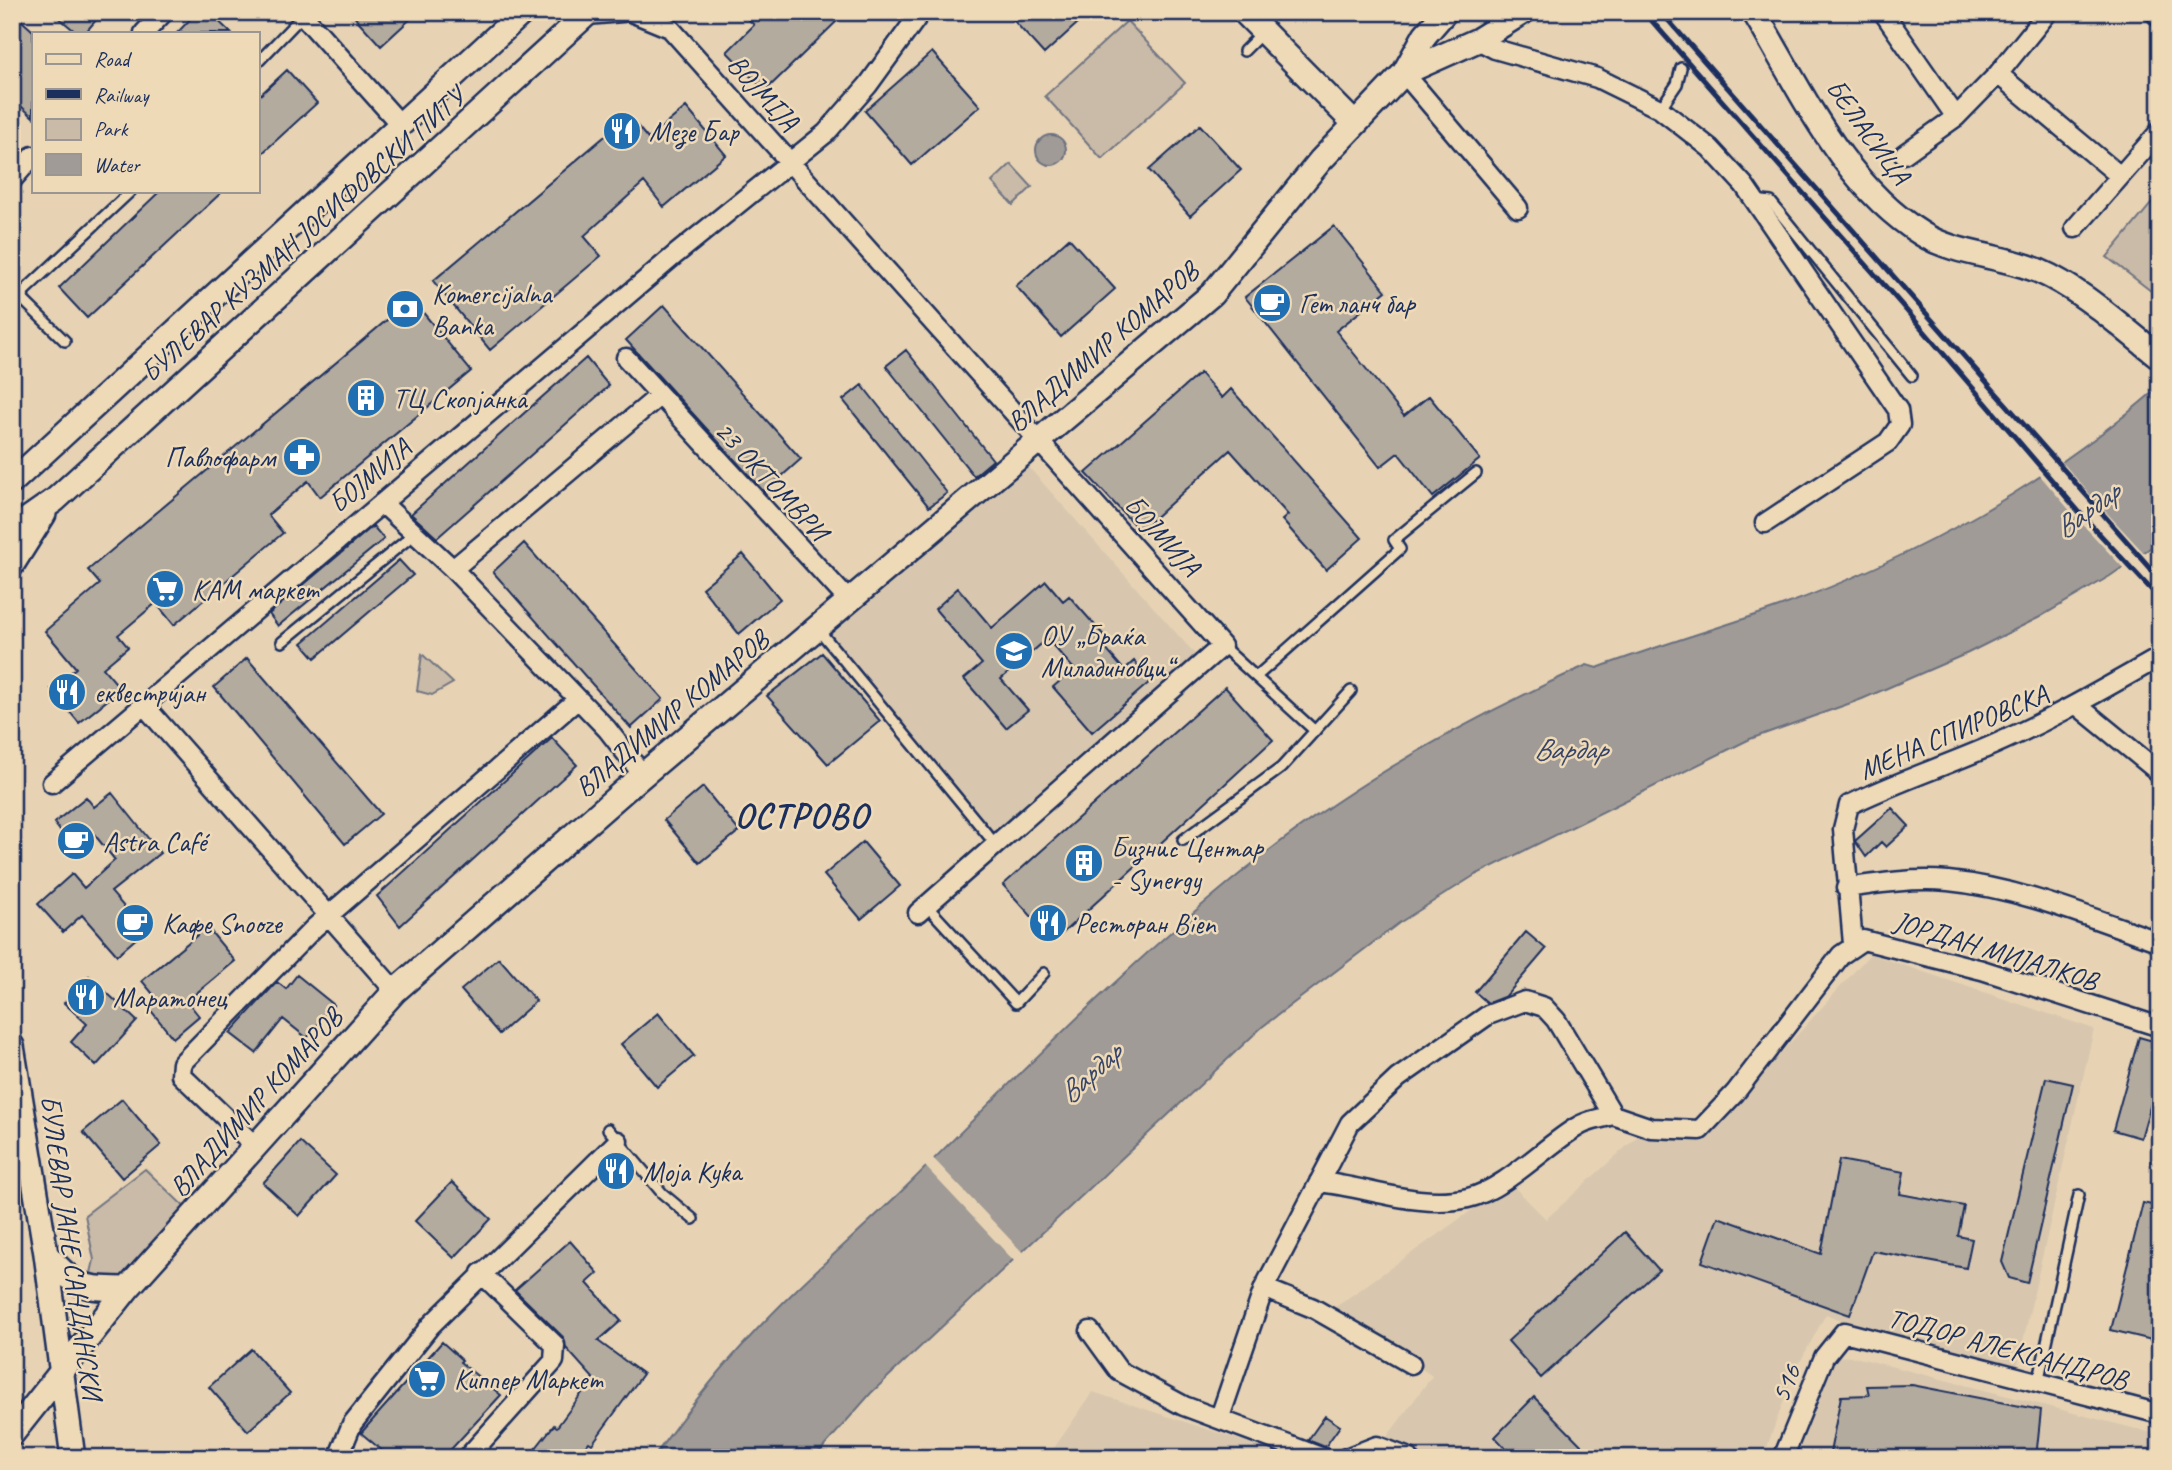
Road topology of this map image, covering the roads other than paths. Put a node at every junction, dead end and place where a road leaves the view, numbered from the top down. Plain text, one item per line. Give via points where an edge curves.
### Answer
1 (163, 12) edge
2 (523, 12) edge
3 (622, 12) edge
4 (631, 12) edge
5 (921, 12) edge
6 (1244, 12) edge
7 (1446, 12) edge
8 (1523, 12) edge
9 (1754, 12) edge
10 (1883, 12) edge
11 (2048, 12) edge
12 (2154, 12) edge
13 (303, 13) edge
14 (588, 13) edge
15 (2160, 18) edge
16 (668, 20) edge
17 (145, 32) edge
18 (1263, 32) junction
19 (1478, 40) junction
20 (1244, 51) dead end
21 (259, 61) edge
22 (1681, 68) dead end
23 (1404, 74) junction
24 (1998, 74) junction
25 (1660, 109) junction
26 (1956, 117) junction
27 (399, 123) junction
28 (1355, 124) junction
29 (2160, 131) edge
30 (1904, 154) dead end
31 (32, 157) edge
32 (791, 161) junction
33 (2120, 176) junction
34 (12, 180) edge
35 (130, 192) edge
36 (1755, 200) junction
37 (1518, 208) dead end
38 (2075, 228) dead end
39 (16, 293) edge
40 (65, 341) dead end
41 (2160, 357) edge
42 (626, 358) dead end
43 (1912, 376) dead end
44 (659, 396) junction
45 (1039, 443) junction
46 (1476, 473) dead end
47 (12, 482) edge
48 (55, 500) junction
49 (382, 503) junction
50 (1765, 523) dead end
51 (12, 530) edge
52 (413, 535) junction
53 (12, 565) edge
54 (453, 569) junction
55 (848, 600) junction
56 (817, 628) junction
57 (282, 642) dead end
58 (1222, 646) junction
59 (2160, 657) edge
60 (1257, 676) junction
61 (1351, 691) dead end
62 (577, 700) junction
63 (143, 704) junction
64 (2077, 705) junction
65 (1315, 731) junction
66 (2160, 773) edge
67 (643, 775) junction
68 (52, 783) dead end
69 (1183, 840) dead end
70 (996, 846) junction
71 (1846, 888) junction
72 (923, 910) joint
73 (328, 917) junction
74 (2160, 942) edge
75 (1853, 944) junction
76 (1044, 973) dead end
77 (395, 991) junction
78 (2160, 1027) edge
79 (12, 1046) edge
80 (1613, 1115) junction
81 (613, 1135) joint
82 (255, 1146) junction
83 (1319, 1182) junction
84 (2079, 1195) dead end
85 (693, 1219) dead end
86 (46, 1254) junction
87 (481, 1273) junction
88 (1264, 1288) junction
89 (127, 1289) junction
90 (1090, 1331) dead end
91 (1844, 1332) joint
92 (1411, 1364) dead end
93 (61, 1370) junction
94 (2038, 1383) junction
95 (2160, 1414) edge
96 (1220, 1417) junction
97 (12, 1434) edge
98 (73, 1458) edge
99 (338, 1458) edge
100 (467, 1458) edge
101 (1323, 1458) edge
102 (1346, 1458) edge
103 (1409, 1458) edge
104 (1783, 1458) edge

1 - 17 street
2 - 27 street, БУЛЕВАР КУЗМАН ЈОСИФОВСКИ ПИТУ
3 - 14 street
4 - 16 street
5 - 32 street, БОЈМИЈА via 826,133
6 - 18 street
7 - 23 street, ВЛАДИМИР КОМАРОВ via 1424,35
8 - 19 street, ВЛАДИМИР КОМАРОВ
9 - 41 street, БЕЛАСИЦА via 1841,154 1866,188 1891,211 1936,241 2046,275
10 - 26 street
11 - 24 street
12 - 15 street
13 - 21 lane
13 - 27 street
14 - 48 street, БУЛЕВАР КУЗМАН ЈОСИФОВСКИ ПИТУ
16 - 32 street, BOJMIJA
18 - 20 lane
18 - 28 street
19 - 23 street, ВЛАДИМИР КОМАРОВ
19 - 25 street via 1598,78
22 - 25 lane via 1677,84
23 - 28 street, ВЛАДИМИР КОМАРОВ
23 - 37 street
24 - 26 street
24 - 33 street
25 - 36 street via 1710,148
26 - 30 street
27 - 47 street, БУЛЕВАР КУЗМАН ЈОСИФОВСКИ ПИТУ
28 - 45 street, ВЛАДИМИР КОМАРОВ via 1212,294
29 - 33 street
31 - 34 street
32 - 45 street, БОЈМИЈА
32 - 49 street, БОЈМИЈА
33 - 38 street
35 - 39 lane
36 - 43 lane via 1771,202
36 - 50 street via 1898,410 1900,425 1888,442
39 - 40 lane
42 - 44 street, 23 ОКТОМВРИ
44 - 54 street
44 - 55 street, 23 ОКТОМВРИ
45 - 55 street, ВЛАДИМИР КОМАРОВ
45 - 58 street, БОЈМИЈА via 1143,552
46 - 60 lane via 1394,540 1399,549
48 - 51 street, БУЛЕВАР КУЗМАН ЈОСИФОВСКИ ПИТУ
48 - 53 street, БУЛЕВАР КУЗМАН ЈОСИФОВСКИ ПИТУ
49 - 52 street
49 - 63 street, БОЈМИЈА
52 - 54 street
52 - 57 lane
54 - 62 street
55 - 56 street, ВЛАДИМИР КОМАРОВ
56 - 67 street, ВЛАДИМИР КОМАРОВ
56 - 70 lane
58 - 60 lane
58 - 70 street
59 - 64 street, МЕНА СПИРОВСКА
60 - 65 lane
61 - 65 lane
62 - 67 street
62 - 73 street
63 - 68 street, БОЈМИЈА
63 - 73 street
64 - 66 street, МЕНА СПИРОВСКА
64 - 71 street, МЕНА СПИРОВСКА via 1849,805 1843,829
65 - 69 lane via 1281,768
67 - 77 street, ВЛАДИМИР КОМАРОВ
70 - 72 street
71 - 74 street via 1892,881 1947,881 2003,889
71 - 75 street, МЕНА СПИРОВСКА
72 - 76 lane via 1016,1003
73 - 77 street
73 - 82 street via 179,1069
75 - 78 street, ЈОРДАН МИЈАЛКОВ via 1871,940 1957,963
75 - 80 street, ЈОРДАН МИЈАЛКОВ via 1735,1093 1700,1130 1651,1128
77 - 82 street, ВЛАДИМИР КОМАРОВ
79 - 86 street, БУЛЕВАР ЈАНЕ САНДАНСКИ
80 - 83 street via 1579,1125 1510,1176 1472,1197 1451,1201 1391,1197
80 - 83 street via 1556,1020 1544,1007 1525,1001 1488,1015 1398,1078 1350,1123
81 - 85 lane via 662,1193
81 - 87 street
82 - 89 street, ВЛАДИМИР КОМАРОВ
83 - 88 street
84 - 94 lane
86 - 89 street via 69,1280 88,1288
86 - 93 street, БУЛЕВАР ЈАНЕ САНДАНСКИ
87 - 99 street via 431,1325 352,1424
87 - 100 street via 555,1345 556,1353 518,1405
88 - 92 street via 1313,1308
88 - 96 street
89 - 93 street, ВЛАДИМИР КОМАРОВ
90 - 96 street via 1119,1371 1184,1406
91 - 94 street, ТОДОР АЛЕКСАНДРОВ
91 - 104 street, 516 via 1824,1357
93 - 97 street, ВЛАДИМИР КОМАРОВ
93 - 98 street, БУЛЕВАР ЈАНЕ САНДАНСКИ
94 - 95 street, ТОДОР АЛЕКСАНДРОВ
96 - 101 street
102 - 103 street via 1377,1446

